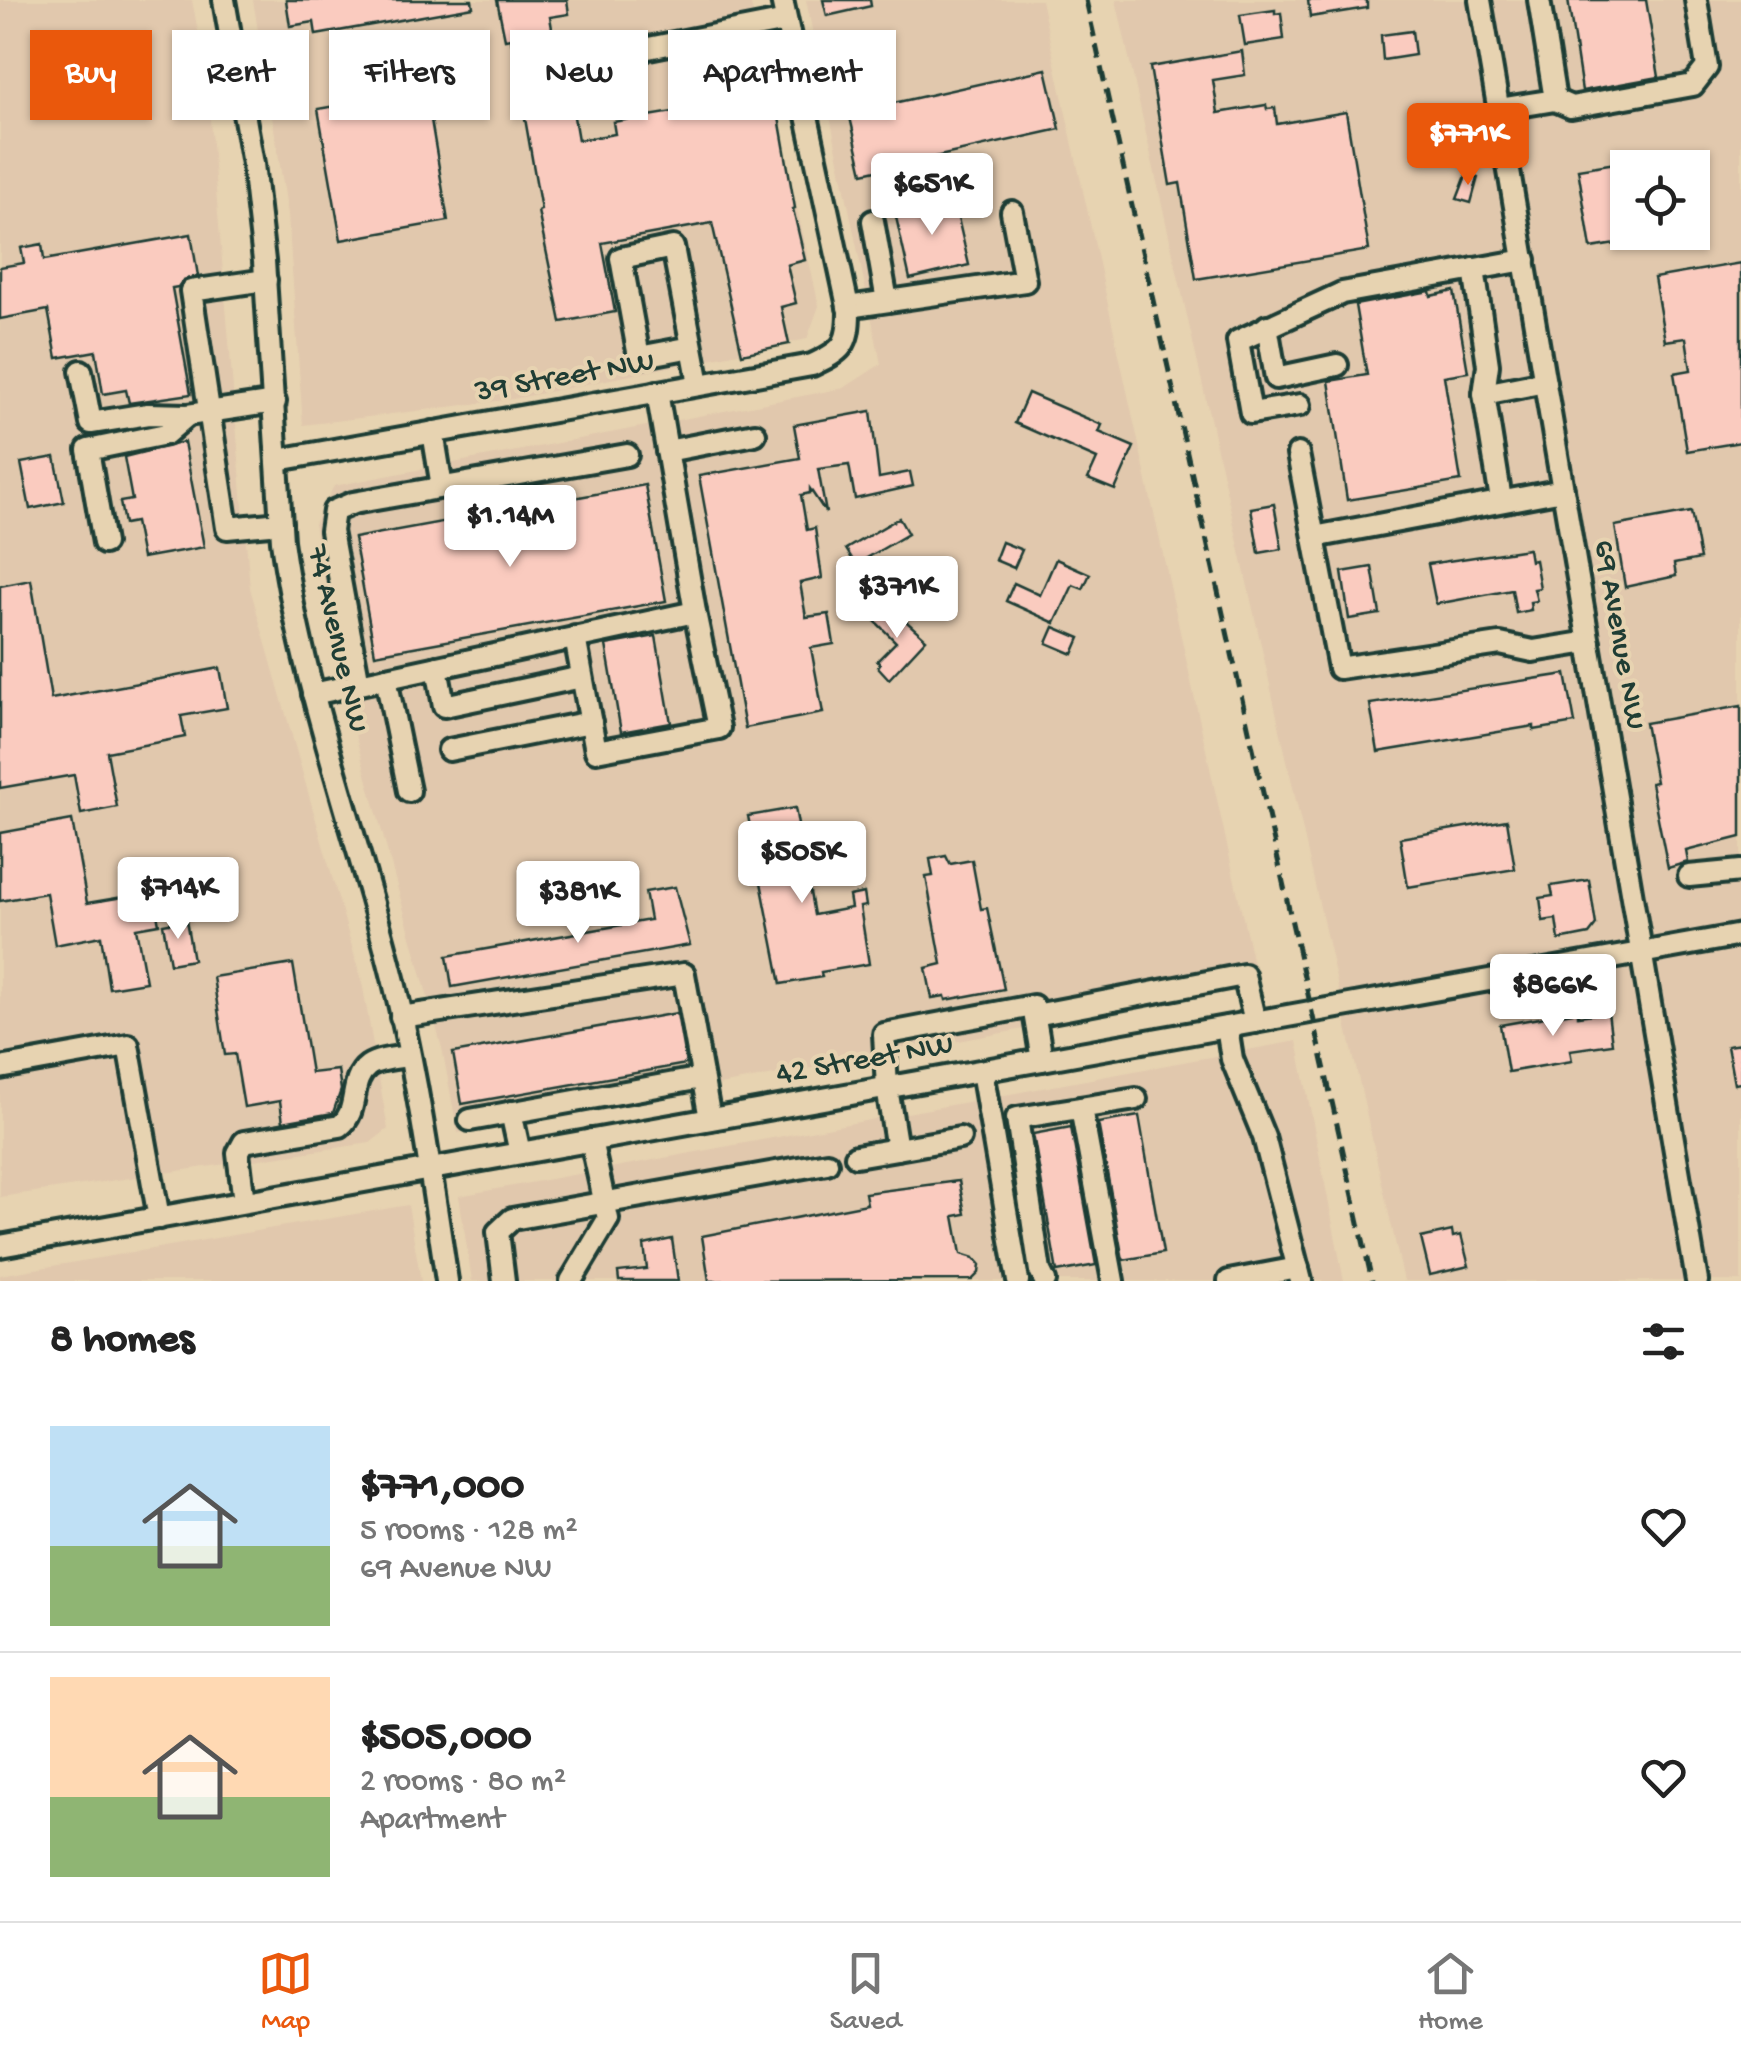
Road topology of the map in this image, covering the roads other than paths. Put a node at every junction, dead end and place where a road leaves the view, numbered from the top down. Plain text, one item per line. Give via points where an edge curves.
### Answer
1 (224, 0) edge
2 (782, 0) edge
3 (1480, 0) edge
4 (1539, 0) edge
5 (1696, 0) edge
6 (786, 22) junction
7 (750, 30) edge
8 (1555, 100) junction
9 (1499, 109) junction
10 (1012, 212) dead end
11 (873, 220) dead end
12 (1525, 260) junction
13 (1474, 270) junction
14 (266, 280) junction
15 (887, 301) junction
16 (848, 307) junction
17 (1268, 326) junction
18 (692, 347) junction
19 (1337, 365) dead end
20 (80, 371) dead end
21 (1276, 378) junction
22 (1545, 382) junction
23 (699, 384) junction
24 (657, 392) junction
25 (1484, 394) junction
26 (276, 402) junction
27 (199, 413) junction
28 (433, 432) junction
29 (755, 434) dead end
30 (667, 452) junction
31 (1298, 454) dead end
32 (627, 456) dead end
33 (278, 460) junction
34 (442, 487) junction
35 (1564, 490) junction
36 (1501, 500) junction
37 (281, 523) junction
38 (1314, 537) junction
39 (104, 543) dead end
40 (695, 612) junction
41 (575, 638) junction
42 (1589, 642) junction
43 (437, 667) junction
44 (582, 676) junction
45 (386, 678) junction
46 (359, 684) junction
47 (314, 694) junction
48 (591, 722) junction
49 (449, 750) dead end
50 (408, 791) dead end
51 (1741, 871) edge
52 (1688, 876) dead end
53 (1741, 934) edge
54 (1642, 952) junction
55 (1035, 1014) junction
56 (401, 1018) junction
57 (1255, 1022) junction
58 (1227, 1027) junction
59 (409, 1056) junction
60 (1042, 1060) junction
61 (0, 1068) edge
62 (982, 1071) junction
63 (702, 1078) junction
64 (887, 1088) junction
65 (1136, 1099) dead end
66 (1081, 1108) junction
67 (512, 1112) junction
68 (710, 1119) junction
69 (470, 1120) dead end
70 (960, 1138) dead end
71 (591, 1140) junction
72 (897, 1149) junction
73 (520, 1153) junction
74 (856, 1156) dead end
75 (827, 1163) dead end
76 (430, 1169) junction
77 (604, 1201) junction
78 (244, 1202) junction
79 (159, 1218) junction
80 (0, 1246) edge
81 (1299, 1274) edge
82 (448, 1281) edge
83 (504, 1281) edge
84 (571, 1281) edge
85 (1018, 1281) edge
86 (1045, 1281) edge
87 (1113, 1281) edge
88 (1229, 1281) edge
89 (1697, 1281) edge

1 - 14 street, 74 Avenue NW
2 - 6 street
3 - 9 street, 69 Avenue NW
4 - 8 street
5 - 8 street via 1708,68 1694,85 1571,107
6 - 7 street
6 - 16 street
8 - 9 street
9 - 12 street, 69 Avenue NW
10 - 15 street via 1025,281
11 - 15 street
12 - 13 street
12 - 22 street, 69 Avenue NW
13 - 17 street via 1342,293
13 - 25 street via 1488,365
14 - 26 street, 74 Avenue NW
14 - 27 street via 191,290
15 - 16 street
16 - 23 street, 39 Street NW via 849,334 838,353 812,364
17 - 21 street
17 - 21 street via 1238,341 1250,413 1290,406
18 - 18 street via 673,247 621,258 638,357
18 - 23 street
19 - 21 street
20 - 27 street via 91,423
22 - 25 street
22 - 35 street, 69 Avenue NW
23 - 24 street, 39 Street NW
24 - 28 street, 39 Street NW
24 - 30 street
25 - 36 street
26 - 27 street
26 - 33 street, 74 Avenue NW
27 - 37 street via 227,528
27 - 39 street via 166,434 88,450
28 - 33 street, 39 Street NW
28 - 34 street
29 - 30 street
30 - 40 street
31 - 38 street
32 - 34 street
33 - 37 street, 74 Avenue NW
34 - 46 street via 334,510 331,531
35 - 36 street
35 - 42 street, 69 Avenue NW
36 - 38 street
37 - 47 street, 74 Avenue NW
38 - 42 street via 1339,668 1500,644 1533,651
40 - 41 street
40 - 48 street via 719,728 596,751
41 - 43 street
41 - 44 street
42 - 54 street, 69 Avenue NW
43 - 44 street via 444,706
43 - 45 street
44 - 48 street
45 - 46 street
45 - 50 street
46 - 47 street
47 - 56 street, 74 Avenue NW
48 - 49 street
51 - 52 street
53 - 54 street, 42 Street NW
54 - 57 street, 42 Street NW
54 - 89 street, 69 Avenue NW
55 - 57 street via 1244,975
55 - 60 street
55 - 64 street via 1034,1006 884,1034
56 - 59 street, 74 Avenue NW
56 - 63 street via 684,974
57 - 58 street, 42 Street NW
58 - 60 street, 42 Street NW
58 - 81 street
59 - 76 street, 74 Avenue NW
59 - 78 street via 364,1069 352,1111 340,1126 244,1142 238,1153
60 - 62 street, 42 Street NW
61 - 79 street via 128,1044
62 - 64 street, 42 Street NW
62 - 85 street
63 - 67 street
63 - 68 street
64 - 68 street, 42 Street NW
64 - 72 street
65 - 66 street
66 - 86 street via 1017,1118
66 - 87 street
67 - 69 street
67 - 73 street
68 - 71 street, 42 Street NW
70 - 72 street
71 - 73 street, 42 Street NW
71 - 77 street
72 - 74 street
73 - 76 street, 42 Street NW
75 - 77 street
76 - 78 street, 42 Street NW
76 - 82 street, 74 Avenue NW
77 - 83 street via 512,1219 498,1232
77 - 84 street via 608,1219
78 - 79 street, 42 Street NW
79 - 80 street, 42 Street NW
81 - 88 street

